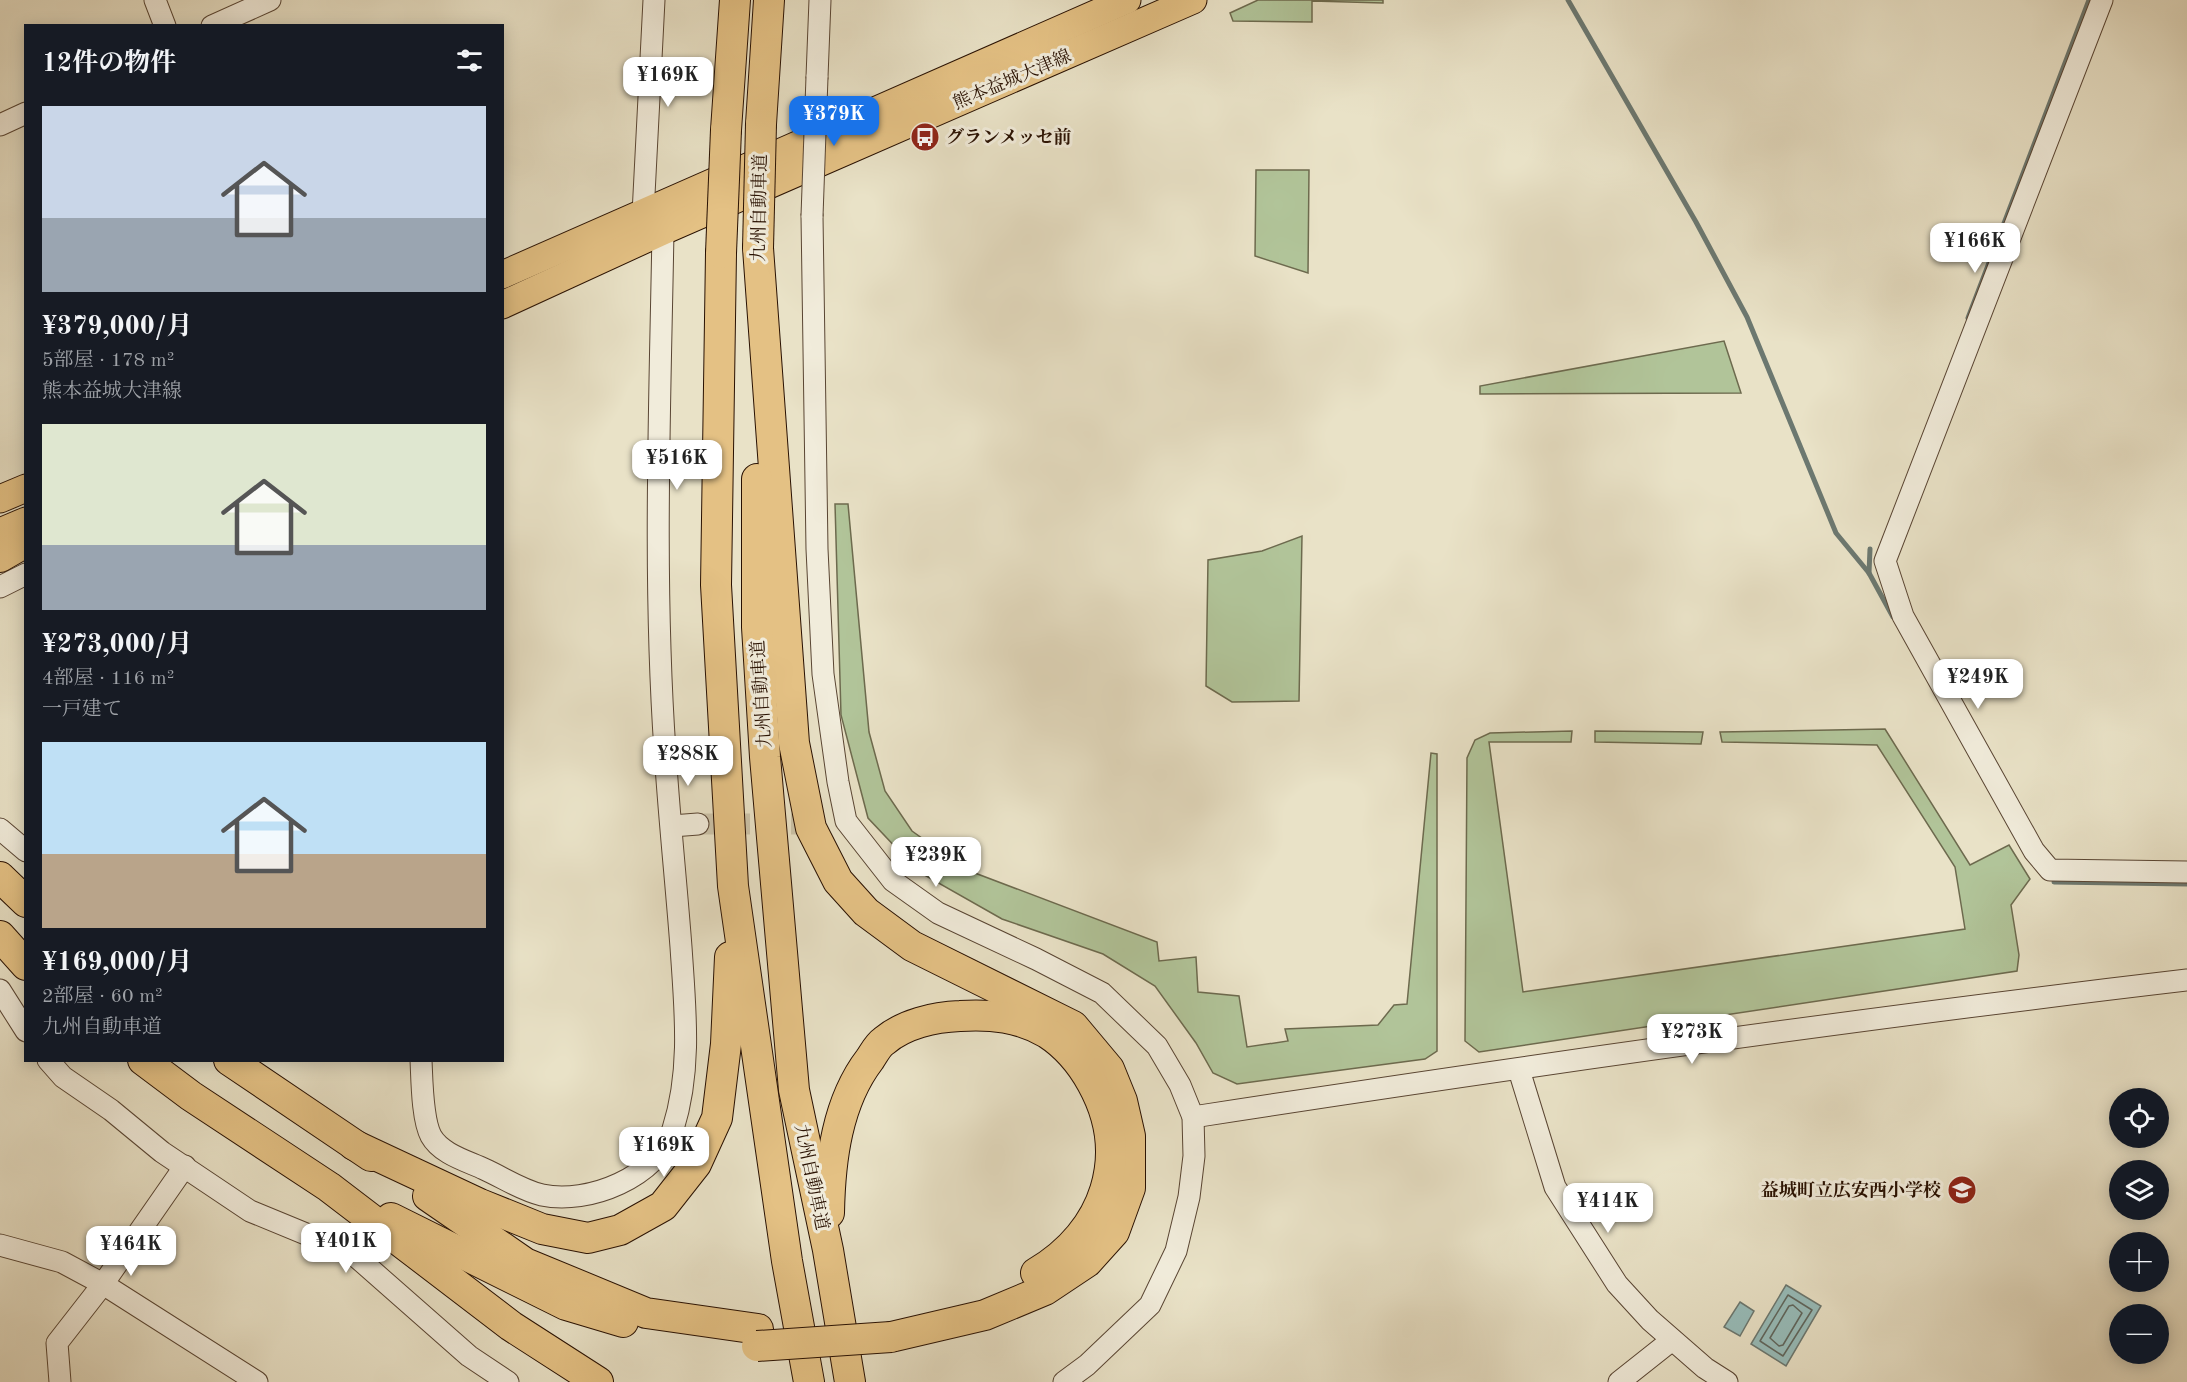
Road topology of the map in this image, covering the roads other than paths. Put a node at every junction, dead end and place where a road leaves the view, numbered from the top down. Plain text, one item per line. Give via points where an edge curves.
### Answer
1 (155, 0) edge
2 (270, 0) edge
3 (654, 0) edge
4 (735, 0) edge
5 (769, 0) edge
6 (820, 0) edge
7 (1126, 0) edge
8 (1193, 0) edge
9 (2102, 0) edge
10 (164, 24) edge
11 (216, 24) edge
12 (24, 114) edge
13 (0, 125) edge
14 (653, 222) junction
15 (758, 248) junction
16 (504, 274) edge
17 (504, 304) edge
18 (24, 489) edge
19 (0, 499) edge
20 (24, 522) edge
21 (0, 532) edge
22 (24, 543) edge
23 (0, 557) edge
24 (24, 575) edge
25 (0, 587) edge
26 (846, 821) junction
27 (698, 824) tunnel mouth
28 (822, 824) tunnel mouth
29 (672, 826) junction
30 (0, 829) edge
31 (24, 849) edge
32 (2187, 872) edge
33 (0, 877) edge
34 (733, 886) junction
35 (0, 897) edge
36 (24, 900) edge
37 (24, 914) edge
38 (0, 936) edge
39 (0, 952) edge
40 (24, 963) edge
41 (24, 971) edge
42 (2187, 980) edge
43 (0, 990) edge
44 (24, 1028) edge
45 (50, 1062) edge
46 (146, 1062) edge
47 (232, 1062) edge
48 (421, 1062) edge
49 (1519, 1070) junction
50 (1193, 1117) junction
51 (354, 1145) junction
52 (185, 1166) junction
53 (329, 1187) junction
54 (0, 1245) edge
55 (828, 1250) junction
56 (102, 1284) junction
57 (891, 1327) junction
58 (758, 1337) junction
59 (1672, 1340) junction
60 (60, 1382) edge
61 (256, 1382) edge
62 (508, 1382) edge
63 (598, 1382) edge
64 (809, 1382) edge
65 (850, 1382) edge
66 (1064, 1382) edge
67 (1619, 1382) edge
68 (1727, 1382) edge

1 - 10 street
2 - 11 street
3 - 14 street
4 - 34 highway, 九州自動車道, bridge via 721,253 716,585
5 - 15 highway, 九州自動車道, bridge
6 - 26 street, bridge via 812,216 817,549 823,674
7 - 14 main road, 熊本益城大津線 via 924,87
8 - 14 main road, 熊本益城大津線
9 - 32 street via 1885,561 1903,616 2034,851 2050,870
12 - 13 street
14 - 16 main road, 熊本益城大津線
14 - 17 main road, 熊本益城大津線
14 - 29 street via 656,556
15 - 55 highway, 九州自動車道 via 757,627 765,757 794,1090
15 - 57 highway via 794,743 811,828 838,881 866,912 912,946 1073,1026 1109,1069 1130,1136 1130,1188 1114,1232 1087,1262 1045,1290 985,1315
18 - 19 main road
20 - 21 main road
22 - 23 highway
24 - 25 street
26 - 28 street
26 - 50 street via 893,881 938,913 1102,993 1157,1046 1180,1084
27 - 29 street
29 - 48 street via 686,1055 682,1095 672,1134 646,1169 582,1196 561,1197 521,1188 459,1158 431,1135
30 - 31 street
33 - 36 highway
34 - 51 highway via 726,1044 717,1118 696,1164 663,1206 620,1230 588,1238 542,1229
34 - 64 highway, 九州自動車道 via 787,1261
35 - 37 highway
38 - 40 highway
39 - 41 highway
42 - 49 street
43 - 44 street
45 - 52 street via 63,1077
46 - 53 highway
47 - 51 highway
49 - 50 street
49 - 59 street via 1554,1187 1617,1284
50 - 66 street via 1189,1197 1176,1251 1149,1305
51 - 58 highway via 525,1263 646,1313
52 - 56 street
52 - 62 street via 250,1211 352,1253 469,1356
53 - 58 highway via 566,1305 644,1329
53 - 63 highway via 511,1326
54 - 56 street via 62,1262
55 - 57 highway via 829,1204 840,1115 852,1084 883,1041 915,1024 943,1017 991,1014 1047,1033 1077,1059 1100,1098 1111,1137 1112,1158 1106,1190 1081,1236 1044,1268 998,1292
55 - 65 highway, 九州自動車道
56 - 60 street via 57,1343
56 - 61 street
57 - 58 highway, bridge
59 - 67 street
59 - 68 street

